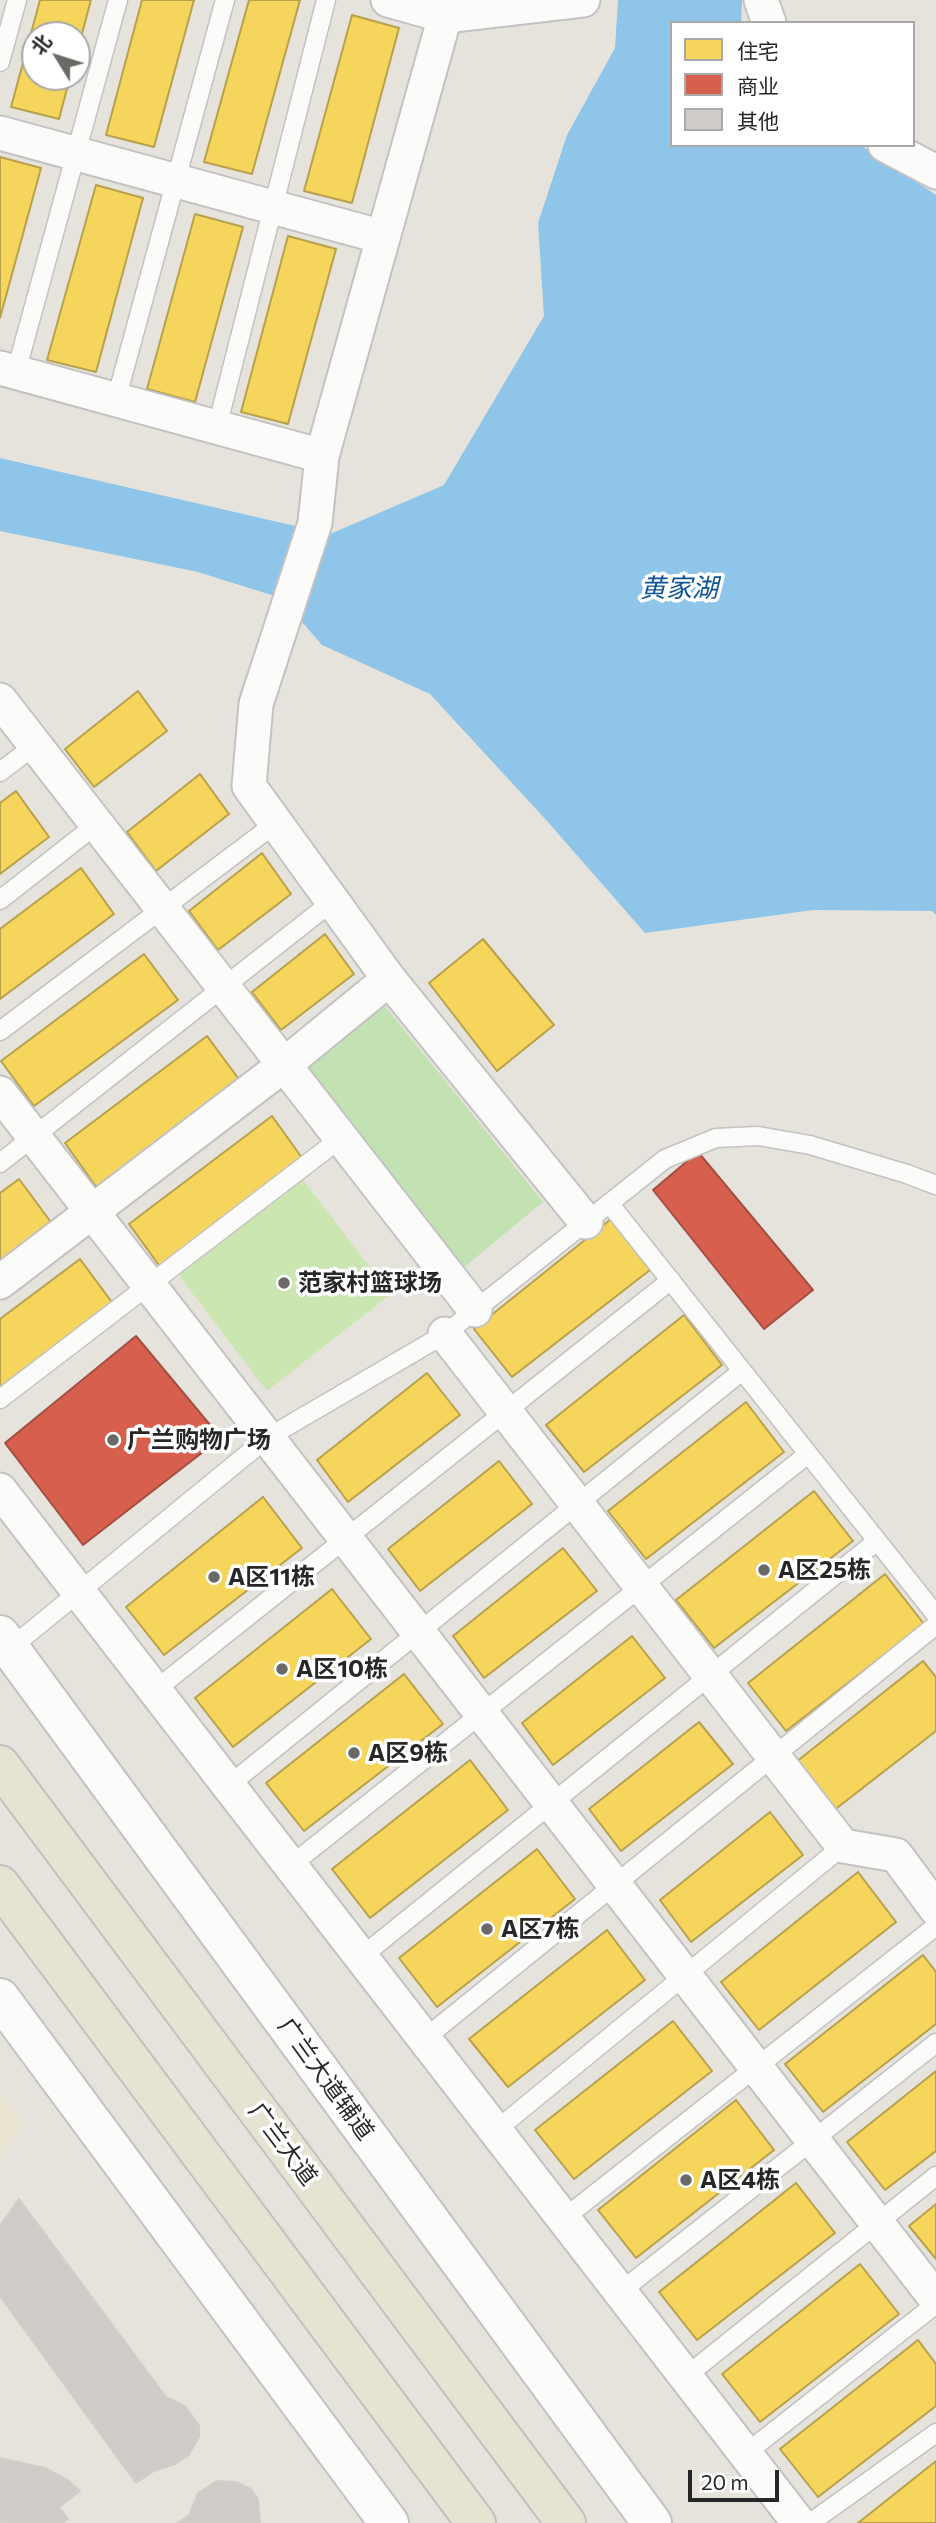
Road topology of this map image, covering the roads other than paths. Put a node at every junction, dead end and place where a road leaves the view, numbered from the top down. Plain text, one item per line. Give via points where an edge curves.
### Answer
1 (17, 0) edge
2 (118, 0) edge
3 (225, 0) edge
4 (326, 0) edge
5 (388, 0) edge
6 (583, 0) edge
7 (761, 0) edge
8 (443, 8) edge
9 (768, 21) edge
10 (0, 62) edge
11 (0, 133) edge
12 (889, 147) edge
13 (76, 153) junction
14 (936, 172) edge
15 (176, 180) junction
16 (273, 207) junction
17 (383, 237) junction
18 (8, 370) edge
19 (116, 400) junction
20 (217, 427) junction
21 (322, 456) junction
22 (0, 700) edge
23 (35, 745) junction
24 (0, 772) edge
25 (276, 823) junction
26 (97, 824) junction
27 (0, 900) edge
28 (333, 901) junction
29 (162, 908) junction
30 (390, 979) junction
31 (223, 987) junction
32 (0, 1031) edge
33 (284, 1065) junction
34 (0, 1093) edge
35 (33, 1136) junction
36 (341, 1138) junction
37 (0, 1163) edge
38 (936, 1185) edge
39 (92, 1212) junction
40 (598, 1212) junction
41 (671, 1280) junction
42 (0, 1282) edge
43 (149, 1285) junction
44 (475, 1310) junction
45 (445, 1334) junction
46 (743, 1371) junction
47 (0, 1399) edge
48 (505, 1412) junction
49 (267, 1438) junction
50 (808, 1454) junction
51 (0, 1490) edge
52 (577, 1504) junction
53 (345, 1539) junction
54 (877, 1541) junction
55 (641, 1587) junction
56 (77, 1591) junction
57 (936, 1615) edge
58 (936, 1625) edge
59 (418, 1633) junction
60 (3, 1647) edge
61 (710, 1676) junction
62 (154, 1691) junction
63 (481, 1714) junction
64 (773, 1757) junction
65 (0, 1765) edge
66 (228, 1786) junction
67 (551, 1804) junction
68 (843, 1846) junction
69 (290, 1866) junction
70 (0, 1885) edge
71 (614, 1885) junction
72 (936, 1909) edge
73 (936, 1926) edge
74 (361, 1957) junction
75 (684, 1975) junction
76 (0, 1998) edge
77 (424, 2039) junction
78 (936, 2043) edge
79 (757, 2069) junction
80 (495, 2130) junction
81 (813, 2141) junction
82 (936, 2176) edge
83 (563, 2219) junction
84 (877, 2223) junction
85 (620, 2292) junction
86 (936, 2302) edge
87 (685, 2377) junction
88 (936, 2433) edge
89 (745, 2454) junction
90 (389, 2523) edge
91 (476, 2523) edge
92 (566, 2523) edge
93 (652, 2523) edge
94 (799, 2523) edge
95 (810, 2523) edge

1 - 10 lane
2 - 13 lane
3 - 15 lane
4 - 16 lane
5 - 8 street
6 - 8 street
7 - 9 street
8 - 17 street
11 - 13 street
12 - 14 street
13 - 15 street
13 - 18 lane
15 - 16 street
15 - 19 lane
16 - 17 street
16 - 20 lane
17 - 21 street
18 - 19 street
19 - 20 street
20 - 21 street
21 - 25 street via 315,523 256,704 249,786
22 - 23 street
23 - 24 lane
23 - 26 street
25 - 28 street
25 - 29 lane
26 - 27 lane
26 - 29 street
28 - 30 street
28 - 31 lane
29 - 31 street
29 - 32 lane
30 - 33 street
30 - 40 street
31 - 33 street
31 - 35 lane
33 - 36 street
33 - 39 street
34 - 35 street
35 - 37 lane
35 - 39 street
36 - 43 lane
36 - 44 street
38 - 40 lane via 810,1145 758,1136 716,1138 665,1159
39 - 42 street
39 - 43 street
40 - 41 lane
40 - 44 lane
41 - 46 lane
41 - 48 lane
43 - 47 lane
43 - 49 street
44 - 45 lane
45 - 48 street
45 - 49 lane
46 - 50 lane
46 - 52 lane
48 - 52 street
48 - 53 lane
49 - 53 street
49 - 56 lane
50 - 54 lane
50 - 55 lane
51 - 56 street
52 - 55 street
52 - 59 lane
53 - 59 street
53 - 62 lane
54 - 57 lane
54 - 61 lane
55 - 61 street
55 - 63 lane
56 - 60 lane
56 - 62 street
58 - 64 lane
59 - 63 street
59 - 66 lane
60 - 93 main road, 广兰大道辅道
61 - 64 street
61 - 67 lane
62 - 66 street
63 - 67 street
63 - 69 lane
64 - 68 street
64 - 71 lane
65 - 92 main road, 广兰大道
66 - 69 street
67 - 71 street
67 - 74 lane
68 - 72 street via 896,1855
68 - 75 lane
69 - 74 street
70 - 91 main road
71 - 75 street
71 - 77 lane
73 - 79 lane
74 - 77 street
75 - 79 street
75 - 80 lane
76 - 90 main road
77 - 80 street
78 - 81 lane
79 - 81 street
79 - 83 lane
80 - 83 street
81 - 84 street
81 - 85 lane
82 - 84 lane
83 - 85 street
84 - 86 street
84 - 87 lane
85 - 87 street
86 - 89 lane
87 - 89 street
88 - 95 lane
89 - 94 street

